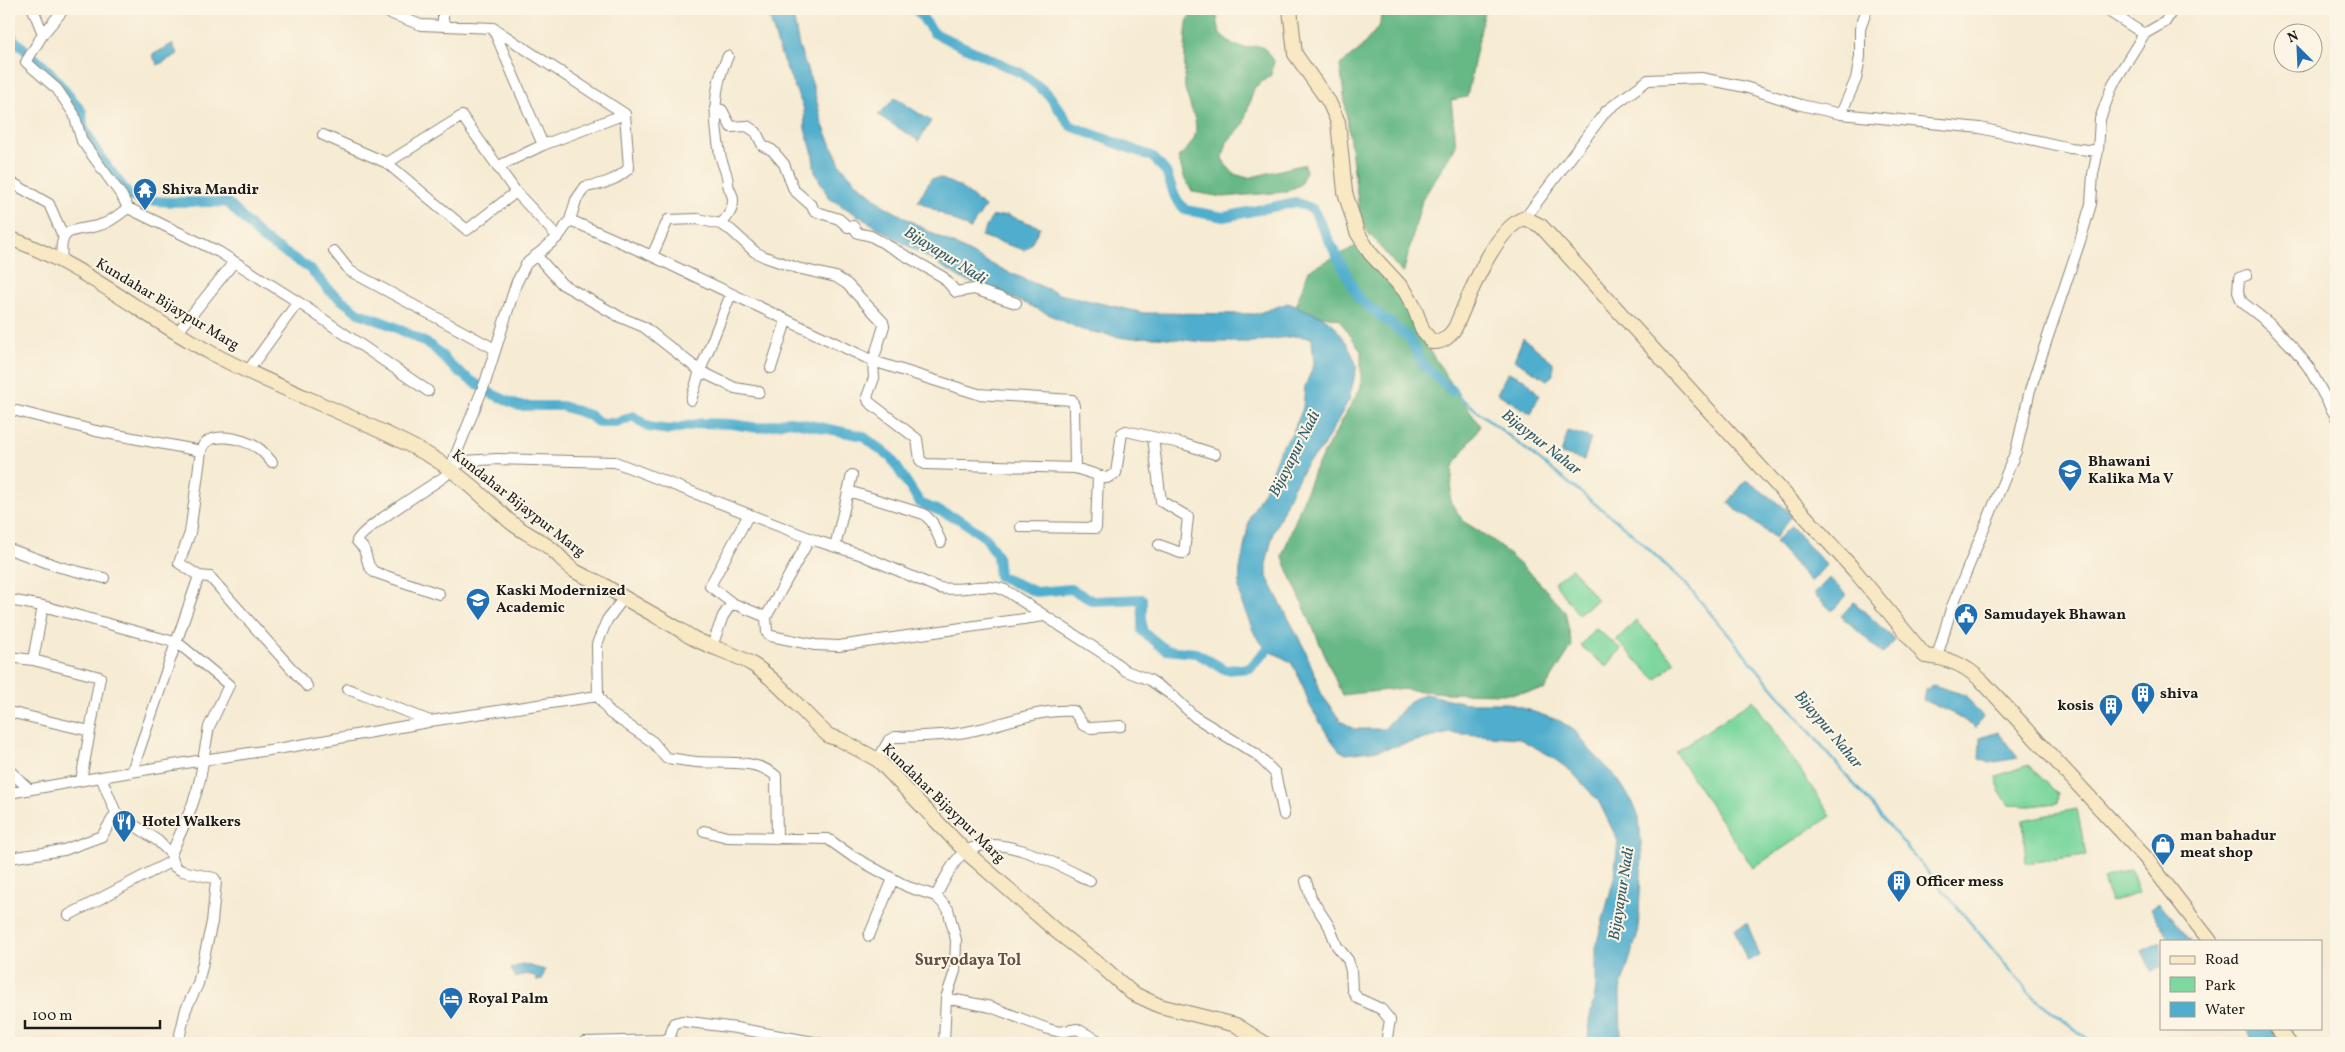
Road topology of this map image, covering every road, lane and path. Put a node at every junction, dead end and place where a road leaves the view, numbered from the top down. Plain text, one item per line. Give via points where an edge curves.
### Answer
1 (33, 9) edge
2 (64, 9) edge
3 (379, 9) edge
4 (443, 9) edge
5 (1290, 9) edge
6 (1867, 9) edge
7 (2105, 9) edge
8 (2173, 9) edge
9 (446, 26) junction
10 (493, 28) junction
11 (43, 34) junction
12 (2144, 34) junction
13 (728, 56) dead end
14 (715, 108) junction
15 (625, 114) junction
16 (1841, 114) junction
17 (323, 135) dead end
18 (542, 145) junction
19 (2098, 151) junction
20 (387, 163) junction
21 (498, 168) junction
22 (9, 181) edge
23 (516, 192) junction
24 (128, 208) junction
25 (1525, 218) junction
26 (570, 220) junction
27 (720, 224) junction
28 (63, 236) junction
29 (558, 237) junction
30 (9, 238) edge
31 (334, 251) dead end
32 (536, 255) junction
33 (652, 256) junction
34 (62, 260) junction
35 (234, 262) junction
36 (2247, 275) dead end
37 (731, 294) junction
38 (298, 302) junction
39 (1016, 303) dead end
40 (786, 321) junction
41 (177, 333) junction
42 (495, 349) junction
43 (873, 360) junction
44 (771, 368) dead end
45 (247, 372) junction
46 (700, 372) junction
47 (428, 391) dead end
48 (758, 392) dead end
49 (692, 400) dead end
50 (9, 409) edge
51 (2336, 417) edge
52 (1153, 438) junction
53 (200, 451) junction
54 (1215, 454) dead end
55 (272, 462) dead end
56 (1075, 468) junction
57 (450, 469) junction
58 (852, 475) dead end
59 (1098, 476) junction
60 (848, 490) junction
61 (748, 516) junction
62 (1021, 526) dead end
63 (810, 538) junction
64 (941, 542) dead end
65 (1159, 545) dead end
66 (835, 547) junction
67 (9, 548) edge
68 (199, 576) junction
69 (104, 578) dead end
70 (439, 594) dead end
71 (623, 599) junction
72 (9, 600) edge
73 (732, 603) junction
74 (43, 606) junction
75 (1044, 616) junction
76 (766, 617) junction
77 (178, 642) junction
78 (712, 646) junction
79 (9, 657) edge
80 (1937, 657) junction
81 (33, 660) junction
82 (306, 686) dead end
83 (348, 689) dead end
84 (598, 696) junction
85 (9, 712) edge
86 (430, 721) junction
87 (1121, 726) dead end
88 (90, 731) junction
89 (202, 760) junction
90 (878, 760) junction
91 (9, 770) edge
92 (132, 771) junction
93 (101, 777) junction
94 (81, 780) junction
95 (29, 789) junction
96 (9, 793) edge
97 (116, 813) junction
98 (1284, 815) dead end
99 (704, 830) dead end
100 (777, 839) junction
101 (965, 851) junction
102 (171, 857) junction
103 (9, 858) edge
104 (893, 879) junction
105 (1090, 881) dead end
106 (1306, 881) dead end
107 (936, 896) junction
108 (69, 916) dead end
109 (868, 936) dead end
110 (2209, 940) edge
111 (946, 998) junction
112 (2279, 1030) edge
113 (584, 1042) dead end
114 (178, 1043) edge
115 (819, 1043) edge
116 (944, 1043) edge
117 (1102, 1043) edge
118 (1264, 1043) edge
119 (1386, 1043) edge
120 (2289, 1043) edge

1 - 11 street
2 - 11 street
3 - 9 street via 421,26
4 - 9 street
5 - 25 main road via 1296,54 1329,102 1338,122 1345,192 1357,232 1370,253 1404,291 1414,306 1423,331 1432,342 1442,341 1455,328 1495,245 1517,220
6 - 16 street via 1860,29 1856,79
7 - 12 street
8 - 12 street via 2165,22
9 - 10 street
10 - 15 street
10 - 18 street
11 - 24 street via 26,62 56,89 74,114 82,141
12 - 19 street via 2113,84 2100,119
13 - 14 street via 720,74
14 - 27 street via 721,156 734,199
14 - 39 street via 722,110 730,127 747,126 756,132 762,146 772,150 784,164 794,190 814,211 839,219 858,233 871,236 910,258 943,277 956,292 974,289
15 - 18 street
15 - 26 street via 629,168 620,177 585,187 576,200
16 - 19 street via 1980,128
16 - 25 street via 1701,78 1648,80 1606,111
17 - 20 street
18 - 21 street
19 - 80 street via 2091,204 2030,390 2016,451 1951,609
20 - 21 street via 462,116
20 - 23 street via 467,230
21 - 23 street
22 - 28 street via 49,204
23 - 29 street
24 - 28 street via 100,225 69,230
24 - 35 street
25 - 80 main road via 1541,226 1574,261 1855,571 1925,656
26 - 29 street
26 - 33 street
27 - 33 street via 698,219 668,220
27 - 43 street via 760,254 797,268 836,277 847,284 883,322
28 - 34 street via 60,246
29 - 32 street
30 - 34 main road, Kundahar Bijaypur Marg
31 - 42 street via 350,271
32 - 42 street via 526,264 516,284
32 - 46 street via 562,284 644,327
33 - 37 street
34 - 41 main road, Kundahar Bijaypur Marg
35 - 38 street
35 - 41 street
36 - 51 street via 2239,278 2238,292 2242,302 2296,351
37 - 40 street
37 - 46 street
38 - 45 street
38 - 47 street
40 - 43 street
40 - 44 street
41 - 45 main road, Kundahar Bijaypur Marg
42 - 57 street via 486,382
43 - 56 street via 978,394 1072,400
43 - 56 street via 874,378 867,397 869,402 917,439 922,463
45 - 57 main road, Kundahar Bijaypur Marg via 374,428
46 - 48 street via 734,388
46 - 49 street
50 - 53 street via 96,431
52 - 54 street
52 - 59 street via 1126,431 1122,433 1116,473 1107,478
52 - 65 street via 1156,499 1188,517 1184,553
53 - 55 street via 207,439 234,439 257,447
53 - 68 street via 190,533 179,563
56 - 59 street
57 - 61 street via 464,461 496,459 615,462
57 - 70 street via 445,476 370,528 357,542 364,549 374,572
57 - 71 main road, Kundahar Bijaypur Marg via 507,520 549,546 573,570 604,585
58 - 60 street
59 - 62 street via 1096,528
60 - 64 street via 924,514 932,522
60 - 66 street
61 - 63 street
61 - 73 street via 710,586
63 - 66 street
63 - 76 street
66 - 75 street via 888,565 939,588 993,585
67 - 69 street via 60,567
68 - 77 street
68 - 82 street via 210,577
71 - 78 main road, Kundahar Bijaypur Marg
71 - 84 street via 607,620 597,644
72 - 74 street
73 - 76 street
73 - 78 street via 723,616
74 - 77 street
74 - 81 street
75 - 76 street via 839,646 815,645 771,636 767,633
75 - 98 street via 1126,671 1150,680 1195,717 1256,754 1275,773
77 - 89 street via 229,685 209,726
77 - 92 street
78 - 90 main road, Kundahar Bijaypur Marg via 754,665 829,736 839,738
79 - 81 street
80 - 110 main road via 1970,669 2007,706 2145,858
81 - 88 street via 100,677
83 - 86 street
84 - 86 street
84 - 100 street via 610,713 653,742 666,758 748,764 771,772 776,776
85 - 88 street
86 - 89 street
87 - 90 street via 1091,728 1083,725 1074,711 1051,711 944,736 895,737 889,740
88 - 94 street
89 - 92 street
89 - 102 street via 201,777
90 - 101 main road, Kundahar Bijaypur Marg
91 - 95 street
92 - 93 street
93 - 94 street
93 - 97 street
94 - 95 street
95 - 96 street
97 - 102 street via 158,842
97 - 103 street via 102,836 64,850
99 - 100 street via 727,837
100 - 104 street via 828,839
101 - 105 street via 996,845 1039,855
101 - 107 street via 944,878
101 - 118 main road, Kundahar Bijaypur Marg via 1132,993 1160,1006 1236,1025
102 - 108 street
102 - 114 street via 182,871 214,878 217,886 198,984 186,1009
104 - 107 street
104 - 109 street
106 - 119 street via 1311,898 1348,960 1352,989 1357,998 1381,1009 1390,1020
107 - 111 street via 948,909 956,940 954,971
111 - 116 street
111 - 117 street via 991,1007 1060,1032 1077,1029
112 - 120 main road
113 - 115 street via 665,1040 670,1037 674,1024 682,1021

